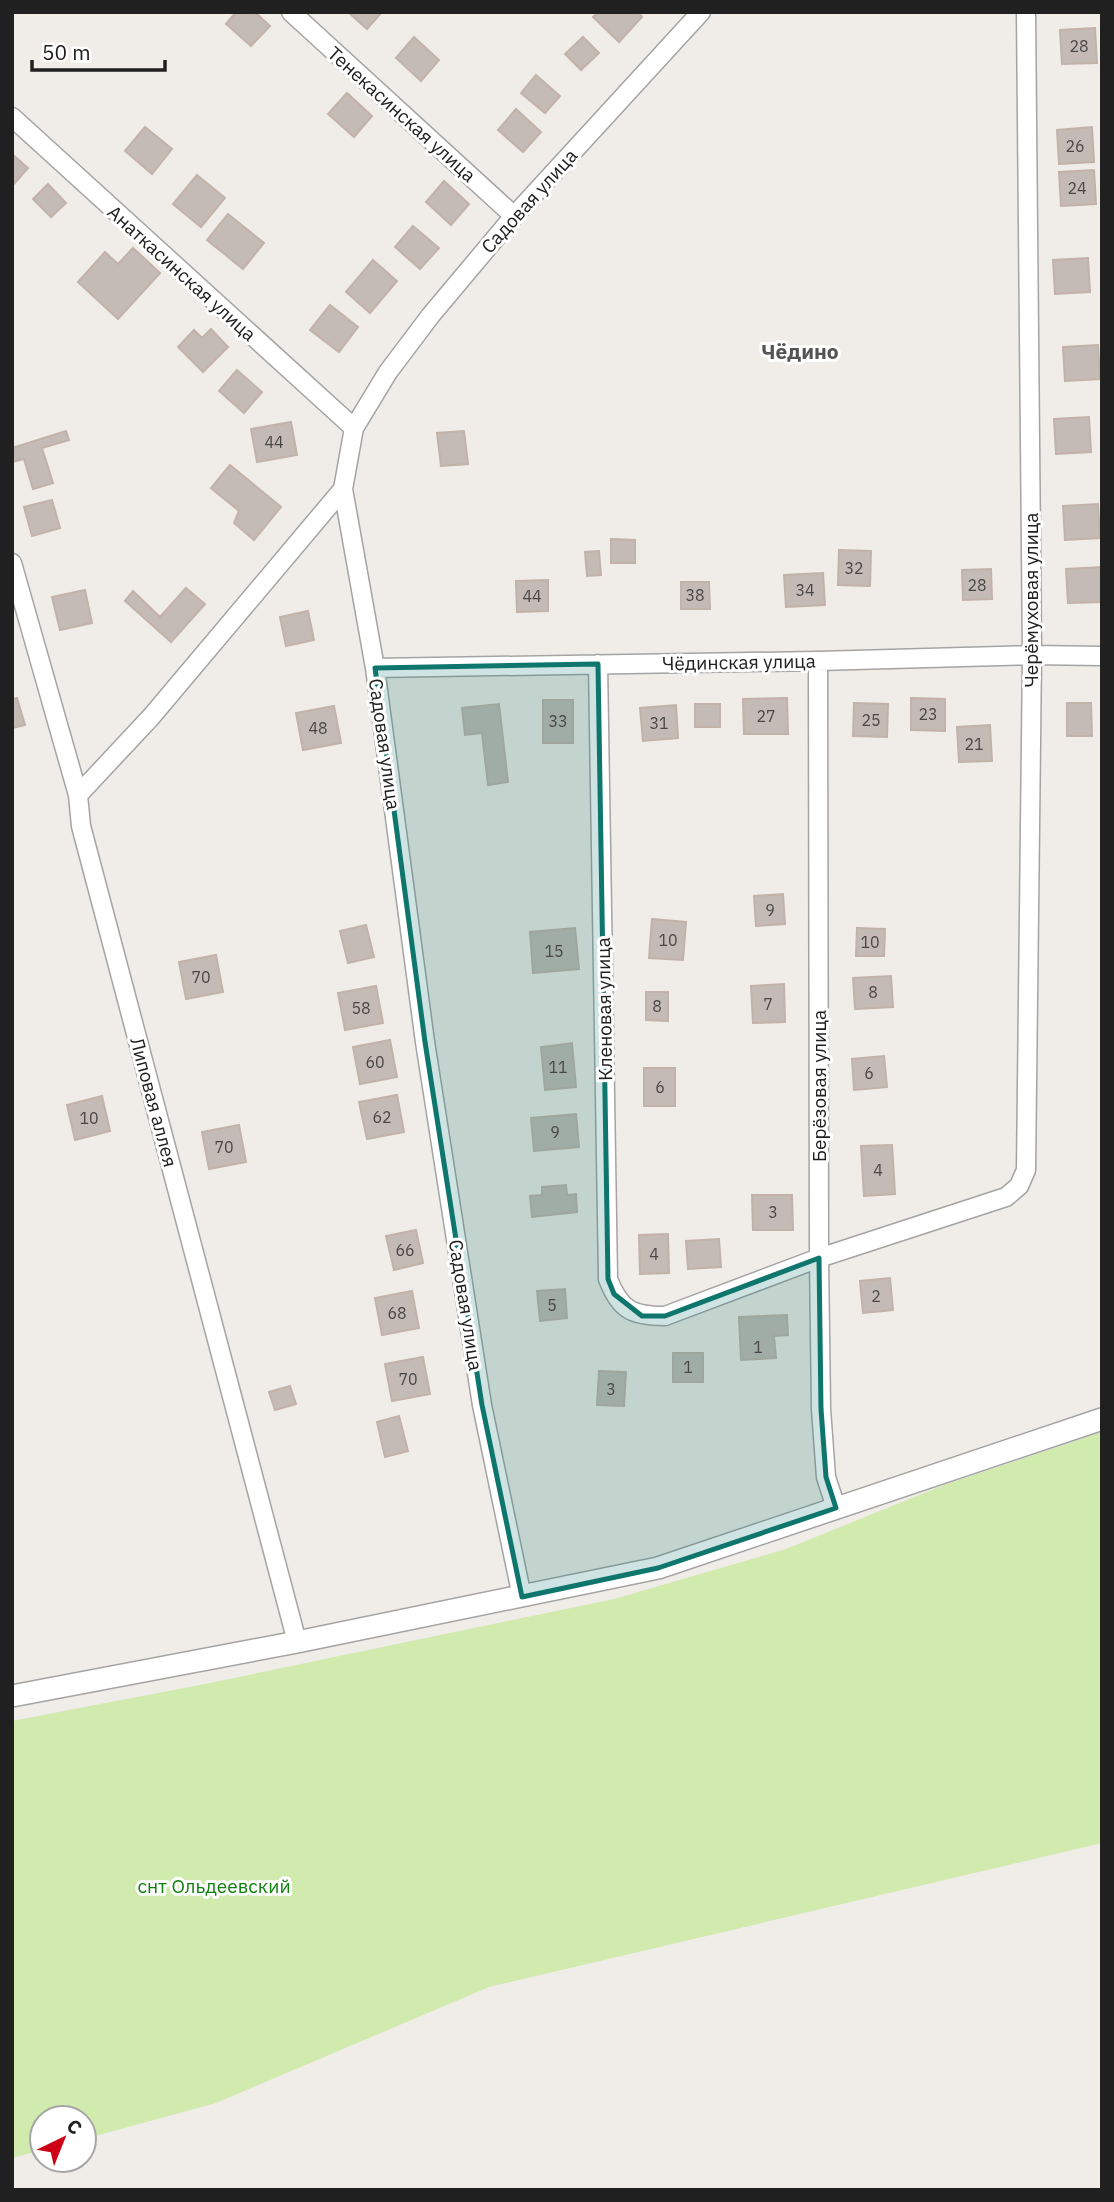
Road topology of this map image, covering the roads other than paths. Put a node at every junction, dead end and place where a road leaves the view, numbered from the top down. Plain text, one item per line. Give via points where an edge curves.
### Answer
1 (291, 12) edge
2 (1026, 12) edge
3 (694, 15) edge
4 (12, 117) edge
5 (514, 216) junction
6 (354, 428) junction
7 (343, 489) junction
8 (12, 563) edge
9 (1032, 655) junction
10 (1102, 656) edge
11 (818, 661) junction
12 (598, 664) junction
13 (375, 668) junction
14 (78, 795) junction
15 (819, 1258) junction
16 (1102, 1419) edge
17 (836, 1508) junction
18 (522, 1597) junction
19 (297, 1642) junction
20 (12, 1696) edge

1 - 5 street, Тенекасинская улица
2 - 9 street, Черёмуховая улица
3 - 5 street, Садовая улица
4 - 6 street, Анаткасинская улица
5 - 6 street, Садовая улица via 387,372
6 - 7 street, Садовая улица
7 - 13 street, Садовая улица
7 - 14 street via 151,717
8 - 14 street, Липовая аллея
9 - 10 street, Чёдинская улица
9 - 11 street, Чёдинская улица
9 - 15 street, Черёмуховая улица via 1026,1170 1019,1186 1006,1197
11 - 12 street, Чёдинская улица
11 - 15 street, Берёзовая улица
12 - 13 street, Чёдинская улица
12 - 15 street, Кленовая улица via 608,1279 624,1307 642,1316 665,1316
13 - 18 street, Садовая улица via 425,1042 482,1405
14 - 19 street, Липовая аллея via 82,826
15 - 17 street, Берёзовая улица via 824,1450 826,1477
16 - 17 street
17 - 18 street via 658,1567
18 - 19 street
19 - 20 street

